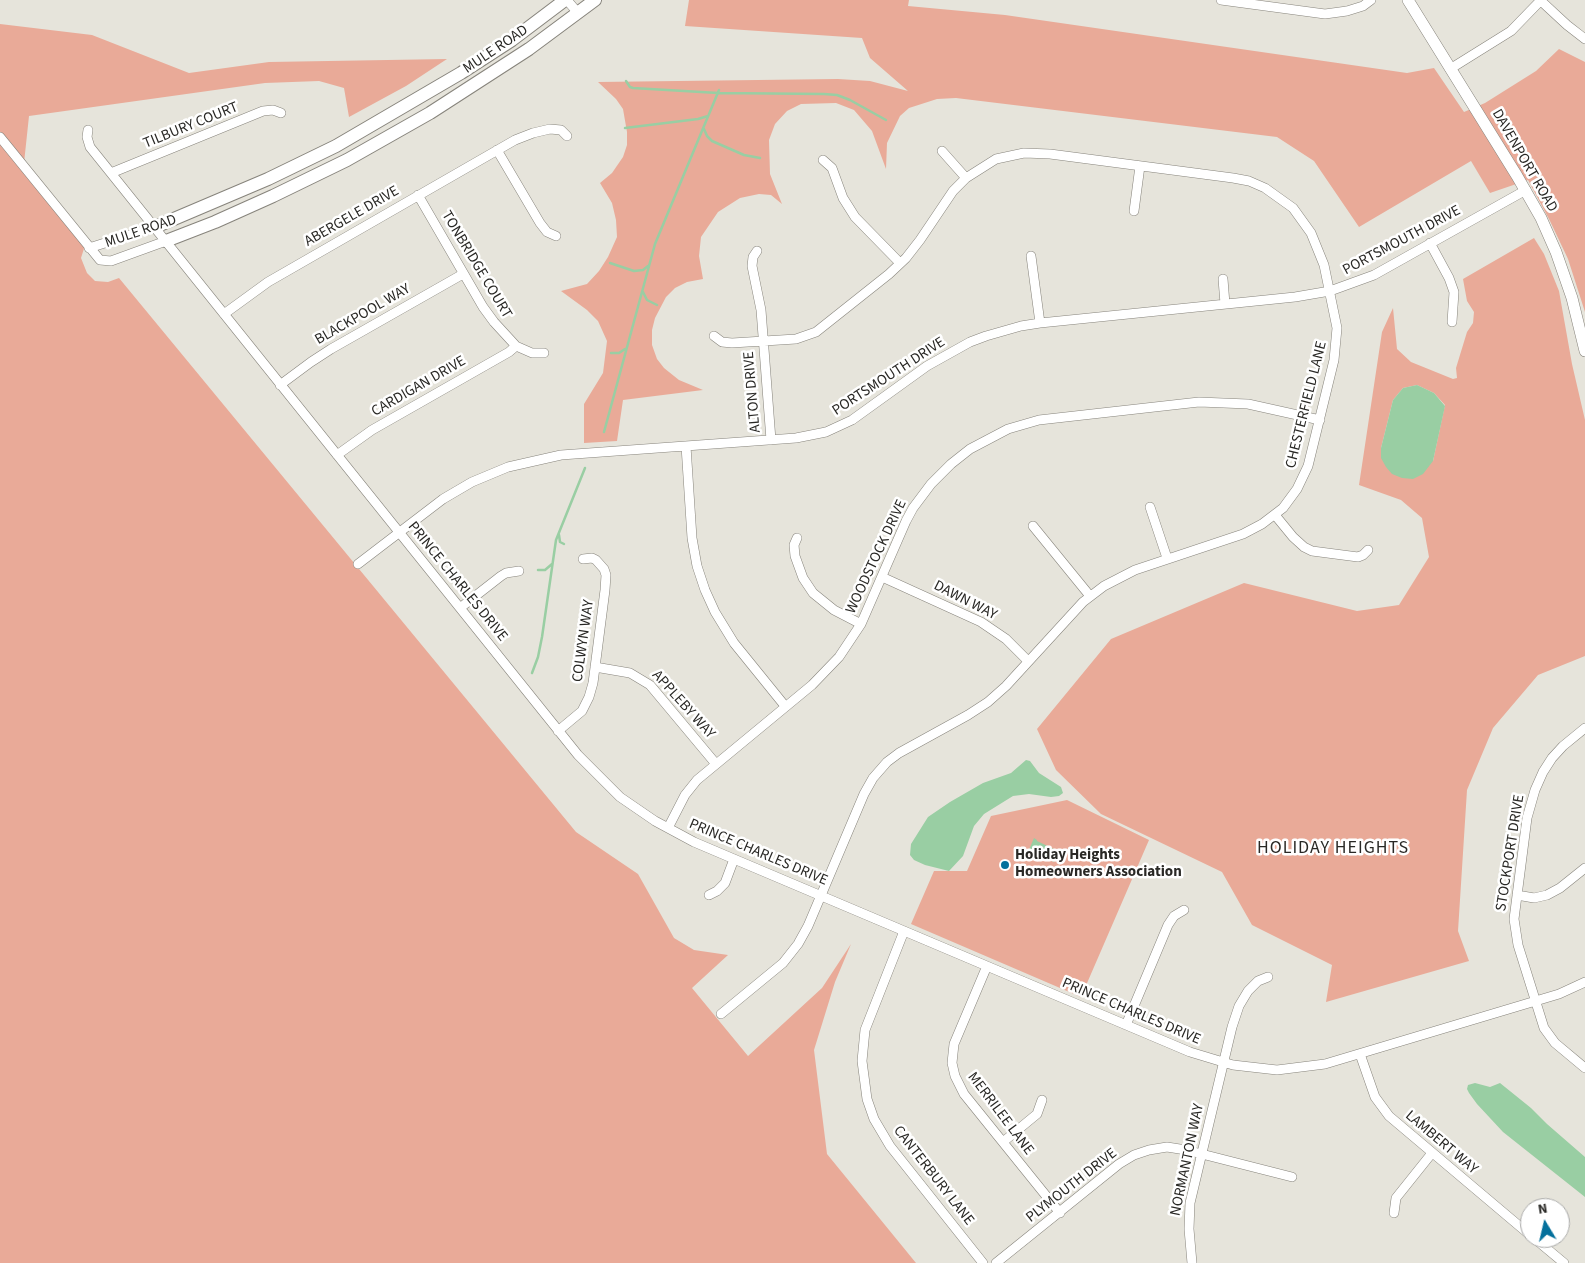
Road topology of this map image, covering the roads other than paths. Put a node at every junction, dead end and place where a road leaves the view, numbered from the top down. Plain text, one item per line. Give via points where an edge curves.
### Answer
1 (566, 0) edge
2 (595, 0) edge
3 (1221, 0) edge
4 (1372, 0) edge
5 (1408, 0) edge
6 (1540, 0) edge
7 (1234, 1) edge
8 (578, 13) junction
9 (1585, 39) edge
10 (1450, 69) junction
11 (282, 113) dead end
12 (88, 130) dead end
13 (567, 136) dead end
14 (0, 138) edge
15 (497, 150) junction
16 (942, 151) dead end
17 (823, 160) dead end
18 (1140, 166) junction
19 (111, 173) junction
20 (966, 178) junction
21 (1526, 190) junction
22 (418, 195) junction
23 (1134, 211) dead end
24 (155, 227) junction
25 (556, 236) dead end
26 (166, 241) junction
27 (1430, 243) junction
28 (89, 248) junction
29 (757, 251) dead end
30 (1031, 256) dead end
31 (900, 263) junction
32 (463, 274) junction
33 (1223, 279) dead end
34 (1330, 291) junction
35 (1225, 304) junction
36 (224, 314) junction
37 (1452, 322) dead end
38 (1040, 323) junction
39 (714, 336) dead end
40 (763, 341) junction
41 (516, 346) junction
42 (1585, 351) edge
43 (544, 353) dead end
44 (280, 385) junction
45 (1320, 420) junction
46 (771, 440) junction
47 (686, 446) junction
48 (336, 455) junction
49 (1150, 507) dead end
50 (1275, 514) junction
51 (1033, 526) dead end
52 (399, 532) junction
53 (797, 538) dead end
54 (1368, 550) dead end
55 (1167, 558) junction
56 (583, 559) dead end
57 (358, 564) dead end
58 (519, 571) dead end
59 (882, 577) junction
60 (1090, 596) junction
61 (460, 608) junction
62 (861, 624) junction
63 (1028, 661) junction
64 (595, 666) junction
65 (785, 706) junction
66 (1585, 728) edge
67 (558, 731) junction
68 (716, 764) junction
69 (668, 828) junction
70 (734, 859) junction
71 (1585, 868) edge
72 (709, 895) dead end
73 (820, 895) junction
74 (1516, 895) junction
75 (1184, 910) dead end
76 (904, 931) junction
77 (987, 966) junction
78 (1268, 977) dead end
79 (1585, 982) edge
80 (1534, 1001) junction
81 (721, 1014) dead end
82 (1126, 1025) junction
83 (1360, 1054) junction
84 (1224, 1063) junction
85 (1585, 1068) edge
86 (1042, 1100) dead end
87 (1002, 1142) junction
88 (1432, 1153) junction
89 (1202, 1154) junction
90 (1292, 1176) dead end
91 (1060, 1212) junction
92 (1394, 1213) dead end
93 (1520, 1226) edge
94 (1546, 1248) edge
95 (983, 1263) edge
96 (996, 1263) edge
97 (1192, 1263) edge
98 (1564, 1263) edge

1 - 8 street
1 - 24 main road, MULE ROAD via 462,73 336,146
2 - 8 main road, MULE ROAD
3 - 7 street
4 - 7 street via 1347,11 1325,14
5 - 10 street, DAVENPORT ROAD
6 - 9 street
6 - 10 street via 1497,41
8 - 26 main road, MULE ROAD via 453,99 347,160 215,222
10 - 21 street, DAVENPORT ROAD
11 - 19 street, TILBURY COURT via 263,111
12 - 19 street, PRINCE CHARLES DRIVE via 90,147
13 - 15 street, ABERGELE DRIVE via 561,130 541,130
14 - 28 street
15 - 22 street, ABERGELE DRIVE
15 - 25 street via 540,224
16 - 20 street
17 - 31 street via 832,168 843,198 856,217
18 - 20 street, CHESTERFIELD LANE via 1024,153 996,159
18 - 23 street
18 - 34 street, CHESTERFIELD LANE via 1241,179 1275,194 1300,216 1311,233 1322,258
19 - 24 street, PRINCE CHARLES DRIVE
20 - 31 street, CHESTERFIELD LANE
21 - 27 street, PORTSMOUTH DRIVE
21 - 42 street, DAVENPORT ROAD via 1564,275
22 - 32 street, TONBRIDGE COURT
22 - 36 street, ABERGELE DRIVE via 268,282
24 - 26 street, PRINCE CHARLES DRIVE
24 - 28 street, MULE ROAD
26 - 28 street, MULE ROAD via 108,262 100,260
26 - 36 street, PRINCE CHARLES DRIVE
27 - 34 street, PORTSMOUTH DRIVE via 1374,275
27 - 37 street via 1454,292
29 - 40 street, ALTON DRIVE via 752,266 760,303
30 - 38 street
31 - 40 street, CHESTERFIELD LANE via 812,335
32 - 41 street, TONBRIDGE COURT via 488,315
32 - 44 street, BLACKPOOL WAY via 331,349
33 - 35 street
34 - 35 street, PORTSMOUTH DRIVE
34 - 45 street, CHESTERFIELD LANE via 1337,343
35 - 38 street, PORTSMOUTH DRIVE
36 - 44 street, PRINCE CHARLES DRIVE
38 - 46 street, PORTSMOUTH DRIVE via 1003,330 954,350 841,426 811,436
39 - 40 street, CHESTERFIELD LANE via 727,343
40 - 46 street, ALTON DRIVE
41 - 43 street via 532,353
41 - 48 street, CARDIGAN DRIVE via 372,430
44 - 48 street, PRINCE CHARLES DRIVE
45 - 50 street, CHESTERFIELD LANE via 1303,479
45 - 59 street, WOODSTOCK DRIVE via 1262,406 1215,402 1054,417 1017,426 970,449 931,484 906,521
46 - 47 street, PORTSMOUTH DRIVE
47 - 52 street, PORTSMOUTH DRIVE via 561,456 508,467 472,482
47 - 65 street via 693,548 707,596 734,643
48 - 52 street, PRINCE CHARLES DRIVE
49 - 55 street
50 - 54 street via 1293,537 1312,551 1358,557
50 - 55 street, CHESTERFIELD LANE via 1243,534
51 - 60 street
52 - 57 street, PORTSMOUTH DRIVE
52 - 61 street, PRINCE CHARLES DRIVE
53 - 62 street via 795,556 813,593 834,610
55 - 60 street, CHESTERFIELD LANE via 1126,574
56 - 64 street, COLWYN WAY via 596,560 606,575
58 - 61 street via 501,576
59 - 62 street, WOODSTOCK DRIVE
59 - 63 street, DAWN WAY via 981,622 1006,639
60 - 63 street, CHESTERFIELD LANE
61 - 67 street, PRINCE CHARLES DRIVE
62 - 65 street, WOODSTOCK DRIVE via 833,665
63 - 73 street, CHESTERFIELD LANE via 988,702 899,753 877,773 860,802
64 - 67 street, COLWYN WAY via 592,691 586,704
64 - 68 street, APPLEBY WAY via 630,672 650,685
65 - 68 street, WOODSTOCK DRIVE
66 - 74 street, STOCKPORT DRIVE via 1552,758 1535,790
67 - 69 street, PRINCE CHARLES DRIVE via 609,787
68 - 69 street, WOODSTOCK DRIVE via 690,788
69 - 70 street, PRINCE CHARLES DRIVE
70 - 72 street via 725,883
70 - 73 street, PRINCE CHARLES DRIVE
71 - 74 street via 1547,895 1534,898
73 - 76 street, PRINCE CHARLES DRIVE
73 - 81 street, CHESTERFIELD LANE via 805,933 788,958
74 - 80 street, STOCKPORT DRIVE via 1514,933
75 - 82 street via 1168,925
76 - 77 street, PRINCE CHARLES DRIVE
76 - 95 street, CANTERBURY LANE via 865,1030 862,1070 867,1099 874,1119 890,1146
77 - 82 street, PRINCE CHARLES DRIVE
77 - 87 street, MERRILEE LANE via 957,1037 952,1063 961,1088
78 - 84 street, NORMANTON WAY via 1258,981 1243,998 1235,1016
79 - 80 street, PRINCE CHARLES DRIVE
80 - 83 street, PRINCE CHARLES DRIVE
80 - 85 street, STOCKPORT DRIVE via 1547,1034
82 - 84 street, PRINCE CHARLES DRIVE
83 - 84 street, PRINCE CHARLES DRIVE via 1325,1064 1283,1069
83 - 88 street, LAMBERT WAY via 1371,1090 1379,1104 1394,1122
84 - 89 street, NORMANTON WAY
86 - 87 street via 1037,1114
87 - 91 street, MERRILEE LANE
88 - 92 street via 1396,1198
88 - 93 street, LAMBERT WAY
89 - 90 street, PLYMOUTH DRIVE
89 - 91 street, PLYMOUTH DRIVE via 1167,1147 1134,1155
89 - 97 street, NORMANTON WAY via 1189,1212
91 - 96 street, PLYMOUTH DRIVE
94 - 98 street

